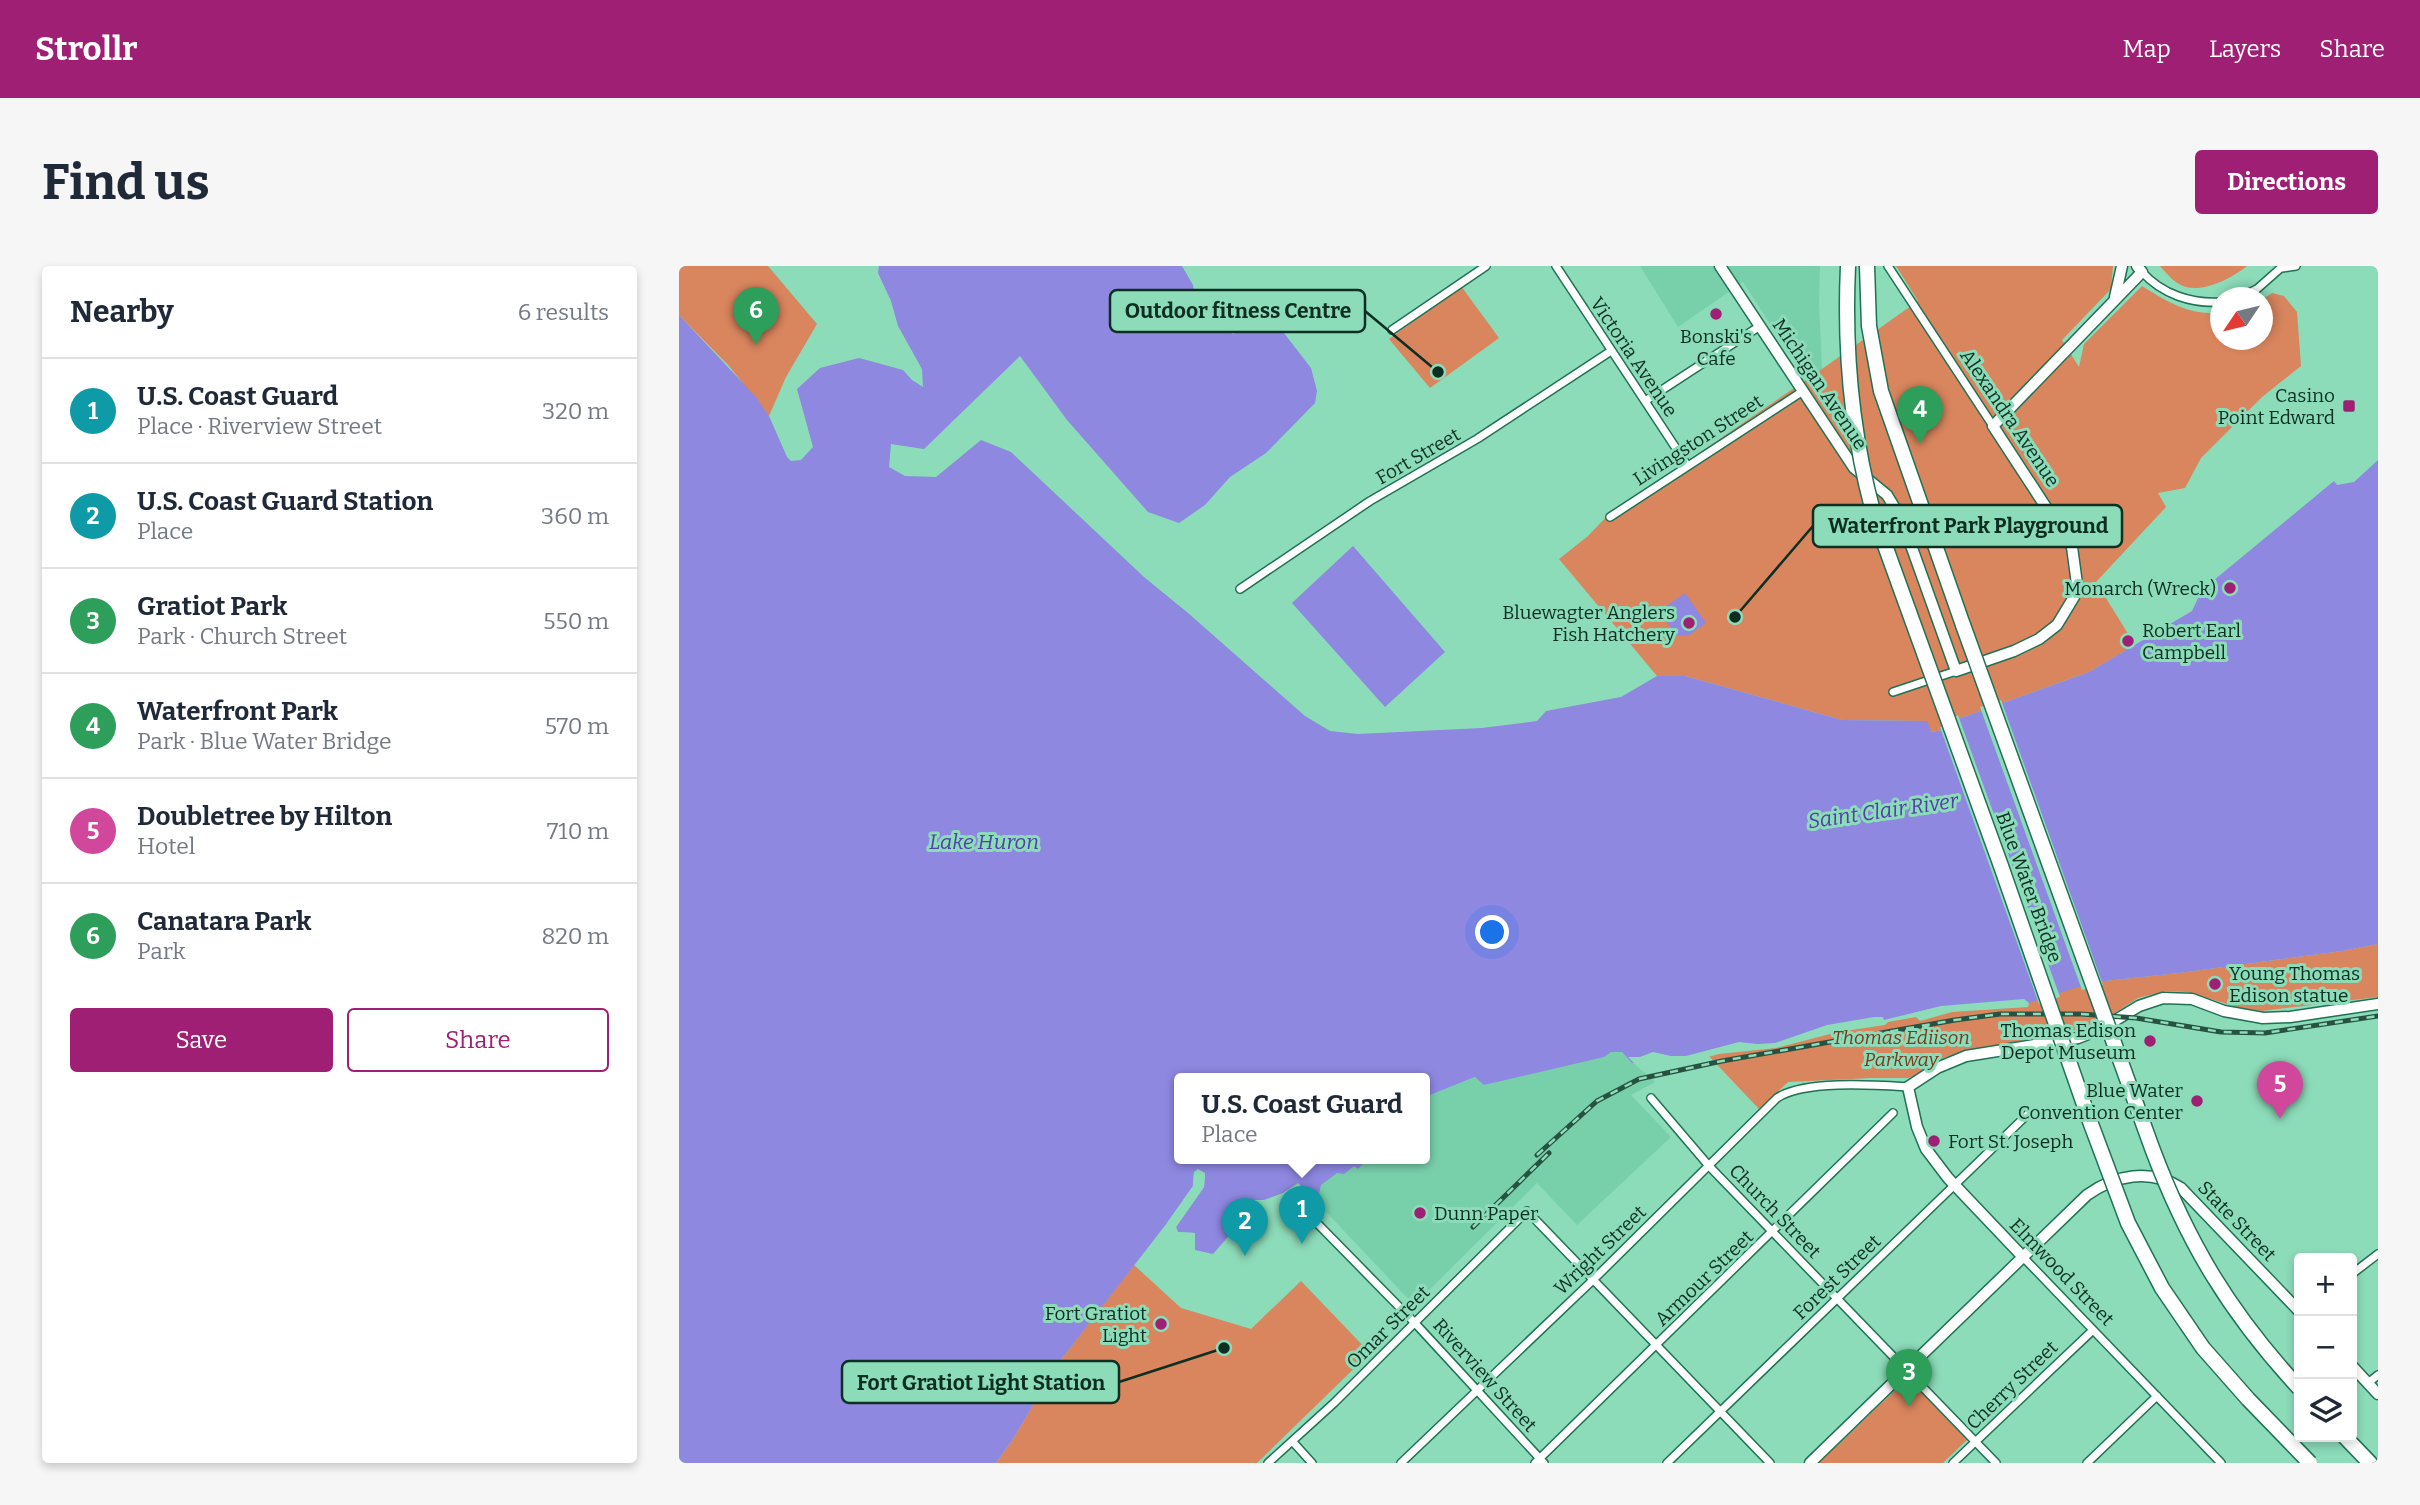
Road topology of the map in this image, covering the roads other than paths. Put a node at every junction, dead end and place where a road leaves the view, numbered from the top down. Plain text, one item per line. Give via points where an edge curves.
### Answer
1 (1486, 266) edge
2 (1556, 266) edge
3 (1720, 266) edge
4 (1848, 266) edge
5 (1867, 266) edge
6 (1888, 266) edge
7 (2122, 266) edge
8 (2296, 266) edge
9 (2283, 267) edge
10 (2140, 269) edge
11 (2259, 287) edge
12 (2114, 300) junction
13 (2210, 302) edge
14 (1760, 326) junction
15 (1392, 330) dead end
16 (1611, 351) junction
17 (1803, 391) junction
18 (1645, 401) junction
19 (1993, 426) junction
20 (1687, 465) junction
21 (1610, 517) dead end
22 (1240, 589) dead end
23 (1956, 671) junction
24 (1893, 692) dead end
25 (2378, 1004) edge
26 (1908, 1087) junction
27 (1651, 1098) dead end
28 (1893, 1113) dead end
29 (2029, 1113) dead end
30 (1709, 1166) junction
31 (1955, 1185) junction
32 (1314, 1220) dead end
33 (1773, 1233) junction
34 (2378, 1254) edge
35 (2023, 1257) junction
36 (2357, 1270) edge
37 (1593, 1280) junction
38 (1838, 1299) junction
39 (2294, 1306) edge
40 (1415, 1322) junction
41 (2093, 1330) junction
42 (1657, 1345) junction
43 (1906, 1370) junction
44 (2357, 1371) edge
45 (2378, 1375) edge
46 (2294, 1382) edge
47 (2368, 1383) junction
48 (1476, 1390) junction
49 (2378, 1394) edge
50 (2157, 1396) junction
51 (1721, 1412) junction
52 (1293, 1442) junction
53 (1975, 1442) junction
54 (2350, 1442) edge
55 (1540, 1462) edge
56 (1268, 1463) edge
57 (1312, 1463) edge
58 (1401, 1463) edge
59 (1667, 1463) edge
60 (1770, 1463) edge
61 (1810, 1463) edge
62 (1953, 1463) edge
63 (1996, 1463) edge
64 (2087, 1463) edge
65 (2221, 1463) edge
66 (2310, 1463) edge
67 (2369, 1463) edge

1 - 15 street
2 - 16 street, Victoria Avenue
3 - 14 street, Michigan Avenue
4 - 66 highway, Blue Water Bridge, bridge via 1849,384 1867,492 2108,1174 2140,1248 2175,1308 2203,1348
5 - 46 highway, Blue Water Bridge, bridge via 1869,326 1881,391 2151,1148 2180,1219 2207,1269 2241,1320
6 - 19 street, Alexandra Avenue
7 - 12 street
8 - 9 street
9 - 11 street
10 - 12 street
10 - 13 street via 2178,297
12 - 19 street
14 - 17 street, Michigan Avenue
14 - 18 street
16 - 18 street, Victoria Avenue
16 - 22 street, Fort Street via 1477,439 1370,501
17 - 20 street, Livingston Street
17 - 23 street, Michigan Avenue via 1854,468 1887,495 1902,520
18 - 20 street, Victoria Avenue
19 - 23 street, Alexandra Avenue via 2072,547 2077,584 2057,625 2039,639
20 - 21 street, Livingston Street
23 - 24 street, Alexandra Avenue
25 - 26 street via 2263,1018 2175,998 2147,1003 2078,1038 1956,1060
26 - 30 street, Wright Street via 1833,1086 1783,1094
26 - 31 street, Elmwood Street via 1926,1149
27 - 30 street, Church Street
28 - 33 street, Armour Street
29 - 31 street, Forest Street
30 - 33 street, Church Street
30 - 37 street, Wright Street
31 - 35 street, Elmwood Street
31 - 38 street, Forest Street
32 - 40 street, Riverview Street
33 - 38 street, Church Street
33 - 42 street, Armour Street
34 - 36 street
35 - 39 street, State Street via 2087,1195 2106,1183 2151,1175 2171,1181 2190,1195
35 - 41 street, Elmwood Street
35 - 43 street
37 - 40 street, Omar Street via 1527,1211
37 - 42 street
37 - 48 street, Wright Street
38 - 43 street, Church Street
38 - 51 street, Forest Street
40 - 48 street, Riverview Street
40 - 52 street, Omar Street
41 - 50 street, Elmwood Street
41 - 53 street, Cherry Street
42 - 51 street
42 - 55 street, Armour Street
43 - 53 street, Church Street
43 - 61 street
44 - 47 street
45 - 47 street
47 - 49 street
48 - 55 street, Riverview Street
48 - 58 street, Wright Street
50 - 64 street
50 - 65 street, Elmwood Street
51 - 59 street, Forest Street
51 - 60 street
52 - 56 street, Omar Street
52 - 57 street
53 - 62 street, Cherry Street
53 - 63 street, Church Street
54 - 67 highway

